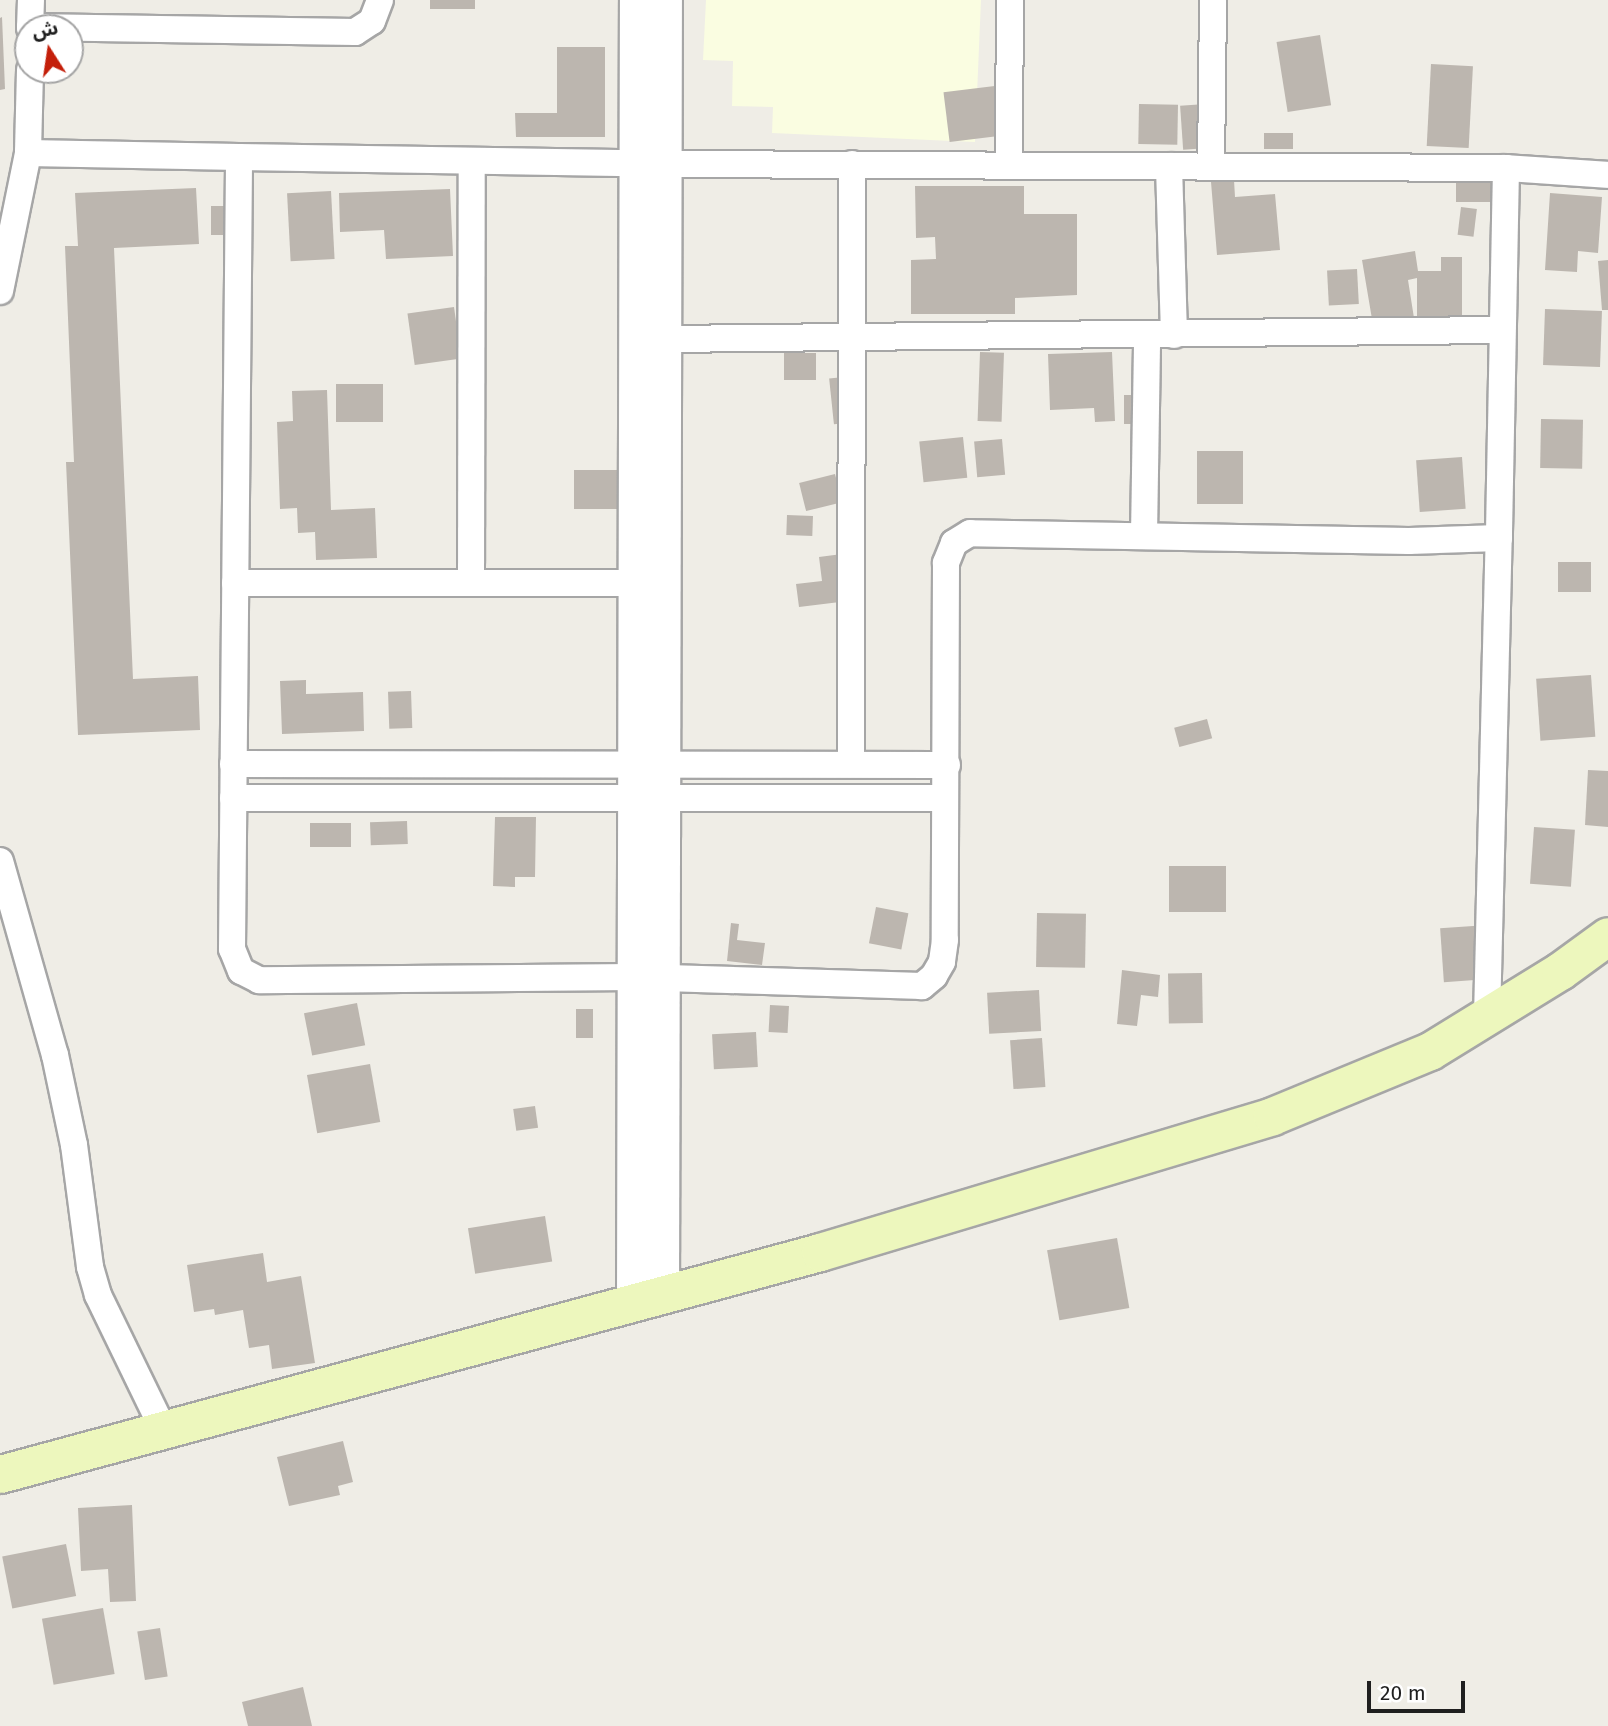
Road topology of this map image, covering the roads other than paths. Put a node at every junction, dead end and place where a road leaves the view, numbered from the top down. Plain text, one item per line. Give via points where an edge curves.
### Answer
1 (380, 0) edge
2 (636, 0) edge
3 (666, 0) edge
4 (1010, 0) edge
5 (1213, 0) edge
6 (84, 29) edge
7 (30, 84) edge
8 (28, 153) junction
9 (239, 157) junction
10 (472, 161) junction
11 (651, 164) junction
12 (852, 164) junction
13 (1009, 165) junction
14 (1169, 166) junction
15 (1211, 166) junction
16 (1506, 168) junction
17 (1608, 175) edge
18 (0, 291) edge
19 (1501, 330) junction
20 (1147, 335) junction
21 (1174, 335) junction
22 (665, 339) junction
23 (852, 339) junction
24 (1144, 536) junction
25 (1499, 538) junction
26 (471, 582) junction
27 (235, 583) junction
28 (635, 583) junction
29 (233, 764) junction
30 (650, 764) junction
31 (851, 764) junction
32 (947, 765) junction
33 (233, 798) junction
34 (945, 798) junction
35 (650, 799) junction
36 (0, 861) edge
37 (1608, 936) edge
38 (649, 979) junction
39 (1487, 1017) junction
40 (648, 1300) junction
41 (163, 1429) junction
42 (0, 1474) edge

1 - 6 street via 372,21 355,32
2 - 11 street
3 - 11 street
4 - 13 street
5 - 15 street
7 - 8 street
8 - 9 street
8 - 18 street
9 - 10 street
9 - 27 street
10 - 11 street
10 - 26 street
11 - 12 street
11 - 22 street
11 - 28 street
12 - 13 street
12 - 23 street
13 - 14 street
14 - 15 street
14 - 21 street
15 - 16 street
16 - 17 street
16 - 19 street
19 - 21 street
19 - 25 street
20 - 21 street
20 - 23 street
20 - 24 street
22 - 23 street
22 - 30 street
23 - 31 street
24 - 25 street via 1409,541
24 - 32 street via 970,533 954,543 946,563
25 - 39 street
26 - 27 street
26 - 28 street
27 - 29 street
28 - 30 street
29 - 30 street
29 - 33 street
30 - 31 street
30 - 35 street
31 - 32 street
32 - 34 street
33 - 35 street
33 - 38 street via 232,949 241,971 258,980
34 - 35 street
34 - 38 street via 942,962 922,986
35 - 38 street
36 - 41 street via 55,1055 98,1295
37 - 39 main road
38 - 40 street
39 - 40 main road via 1430,1051 1272,1116
40 - 41 main road
41 - 42 main road

